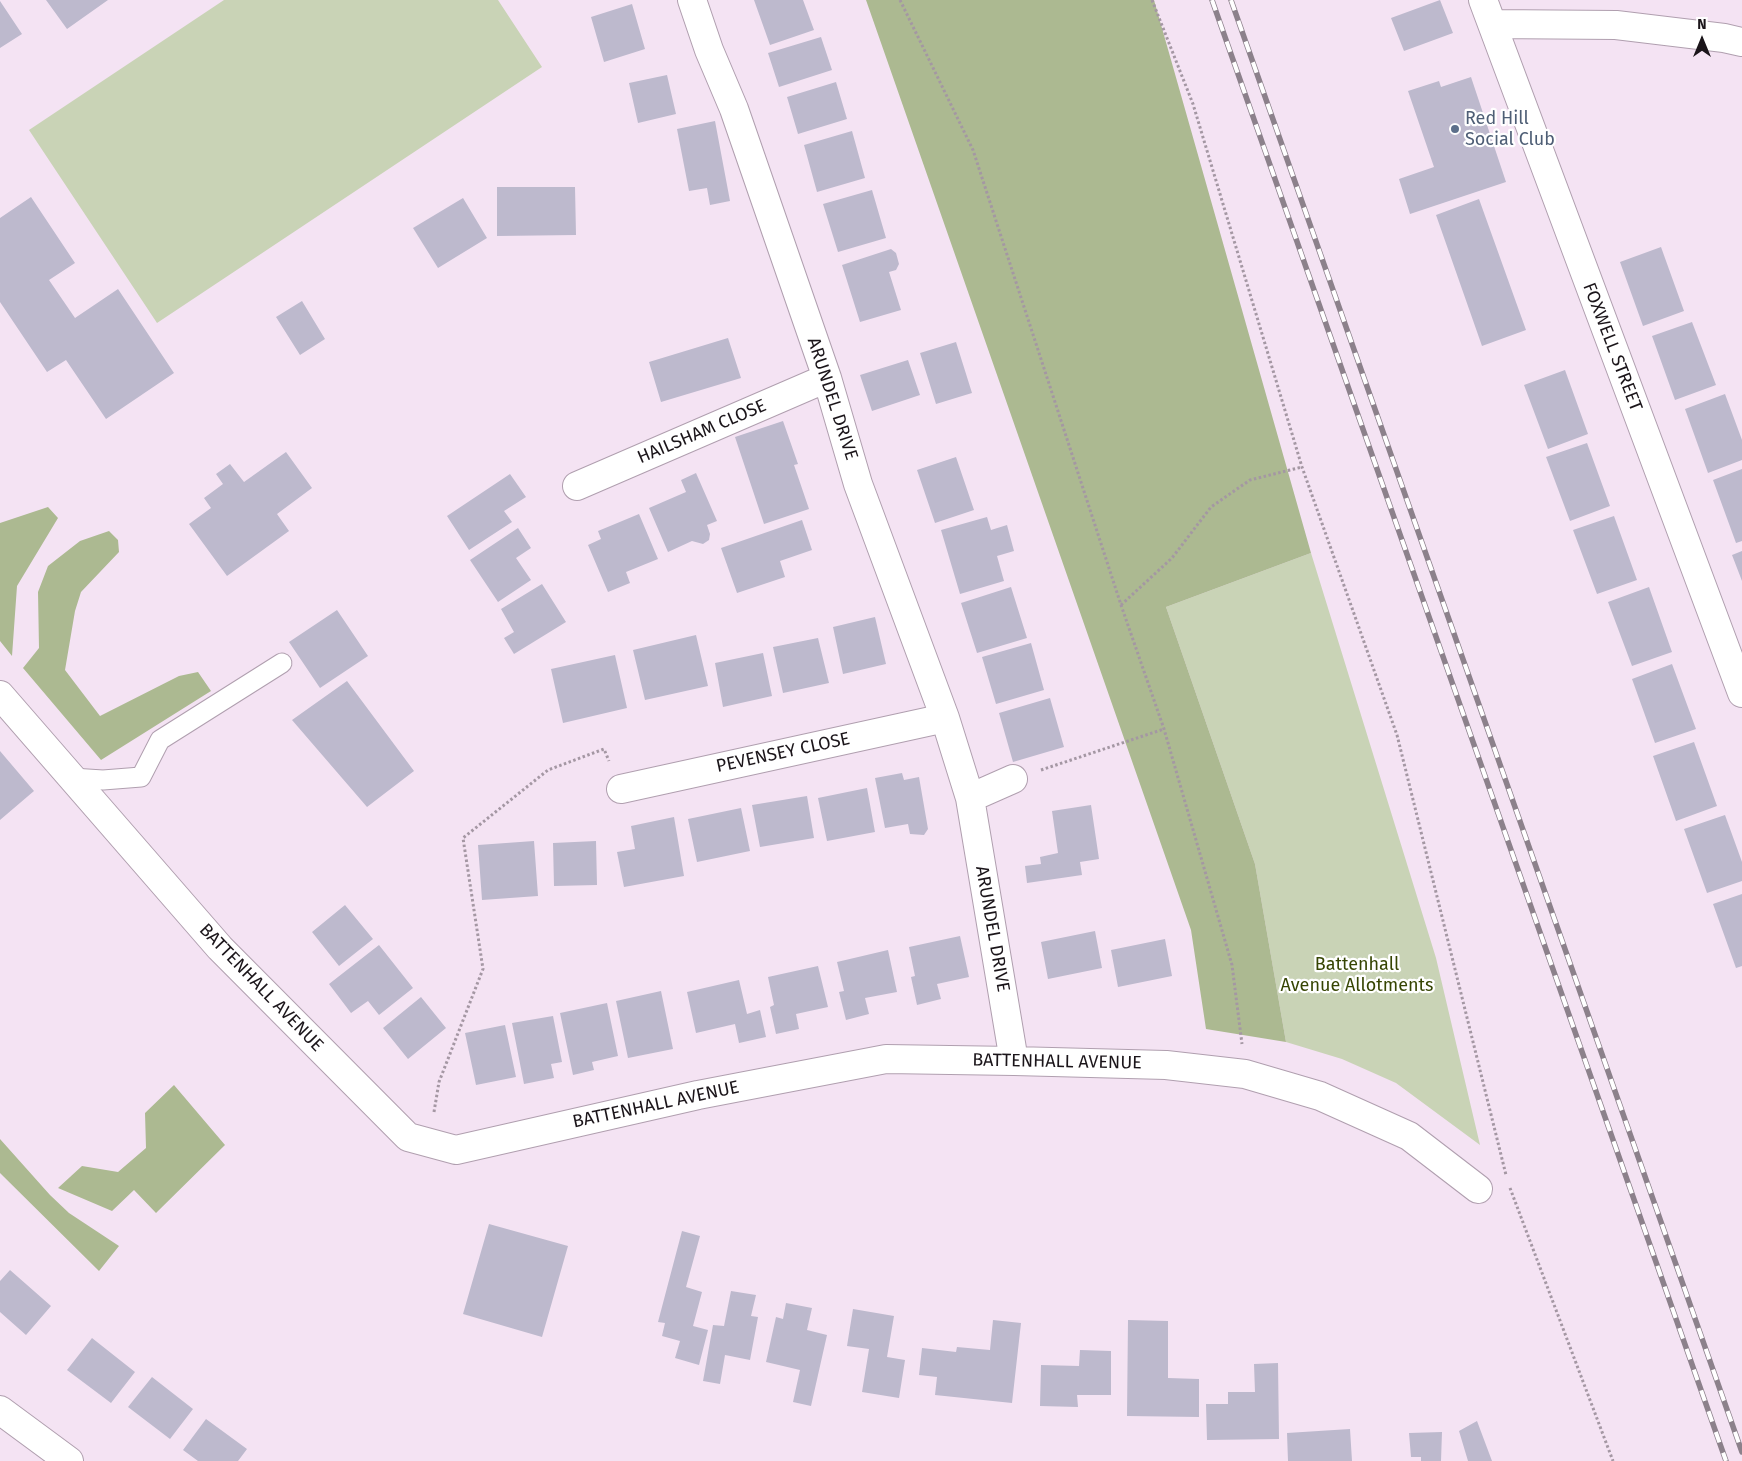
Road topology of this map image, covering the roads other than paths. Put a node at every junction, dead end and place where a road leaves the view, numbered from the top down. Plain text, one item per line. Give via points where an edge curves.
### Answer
1 (692, 0) edge
2 (1487, 12) edge
3 (1742, 42) edge
4 (826, 378) junction
5 (577, 486) dead end
6 (282, 663) dead end
7 (1742, 693) edge
8 (0, 695) edge
9 (945, 718) junction
10 (72, 778) junction
11 (1014, 779) road end
12 (621, 789) road end
13 (970, 798) junction
14 (1014, 1060) junction
15 (1478, 1189) dead end
16 (0, 1410) edge
17 (69, 1461) edge

1 - 4 street, ARUNDEL DRIVE via 734,109
2 - 3 street via 1616,24
2 - 7 street, FOXWELL STREET
4 - 5 street, HAILSHAM CLOSE
4 - 9 street, ARUNDEL DRIVE via 858,484
6 - 10 lane via 160,740 141,777
8 - 10 street, BATTENHALL AVENUE
9 - 12 street, PEVENSEY CLOSE
9 - 13 street, ARUNDEL DRIVE
10 - 14 street, BATTENHALL AVENUE via 220,948 408,1137 456,1150 698,1095 886,1060
11 - 13 street
13 - 14 street, ARUNDEL DRIVE
14 - 15 street, BATTENHALL AVENUE via 1166,1065 1245,1074 1320,1096 1410,1136
16 - 17 street

